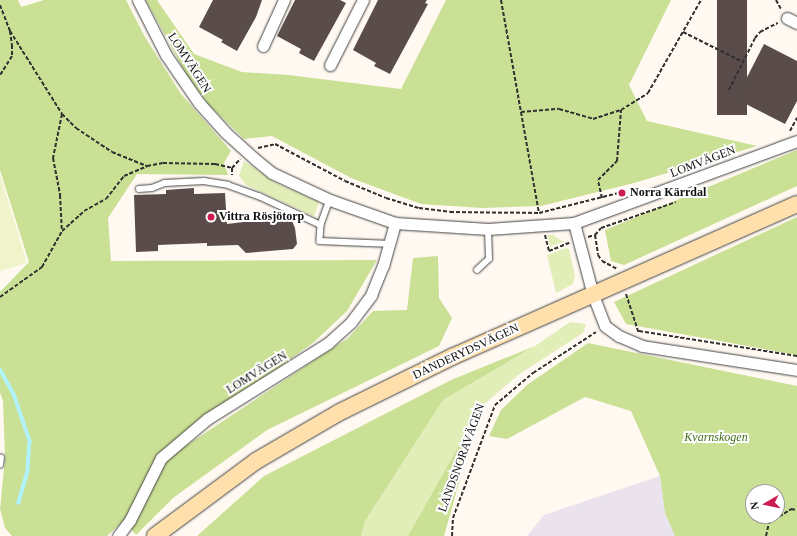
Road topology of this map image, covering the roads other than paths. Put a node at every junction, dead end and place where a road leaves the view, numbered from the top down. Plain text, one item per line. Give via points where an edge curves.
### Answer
1 (138, 0) edge
2 (284, 0) edge
3 (363, 0) edge
4 (263, 46) dead end
5 (330, 65) dead end
6 (797, 141) edge
7 (139, 189) dead end
8 (330, 200) junction
9 (797, 204) edge
10 (395, 223) junction
11 (574, 223) junction
12 (321, 225) junction
13 (488, 229) junction
14 (391, 244) junction
15 (477, 270) dead end
16 (592, 295) junction
17 (797, 370) edge
18 (1, 458) dead end
19 (0, 465) edge
20 (118, 536) edge
21 (154, 536) edge

1 - 8 street, LOMVÄGEN via 166,55 198,103 226,133 272,173
2 - 4 street
3 - 5 street
6 - 11 street, LOMVÄGEN
7 - 12 lane via 165,183 204,181 228,185 259,196
8 - 10 street, LOMVÄGEN
8 - 12 lane
9 - 16 main road, DANDERYDSVÄGEN
10 - 13 street, LOMVÄGEN
10 - 14 street, LOMVÄGEN
11 - 13 street, LOMVÄGEN
11 - 16 street
12 - 14 lane via 320,240
13 - 15 lane via 489,259
14 - 20 street, LOMVÄGEN via 371,295 351,322 328,343 207,419 161,458 130,520
16 - 17 street via 605,326 619,336 642,346
16 - 21 main road, DANDERYDSVÄGEN via 454,356 338,413 256,461
18 - 19 lane

